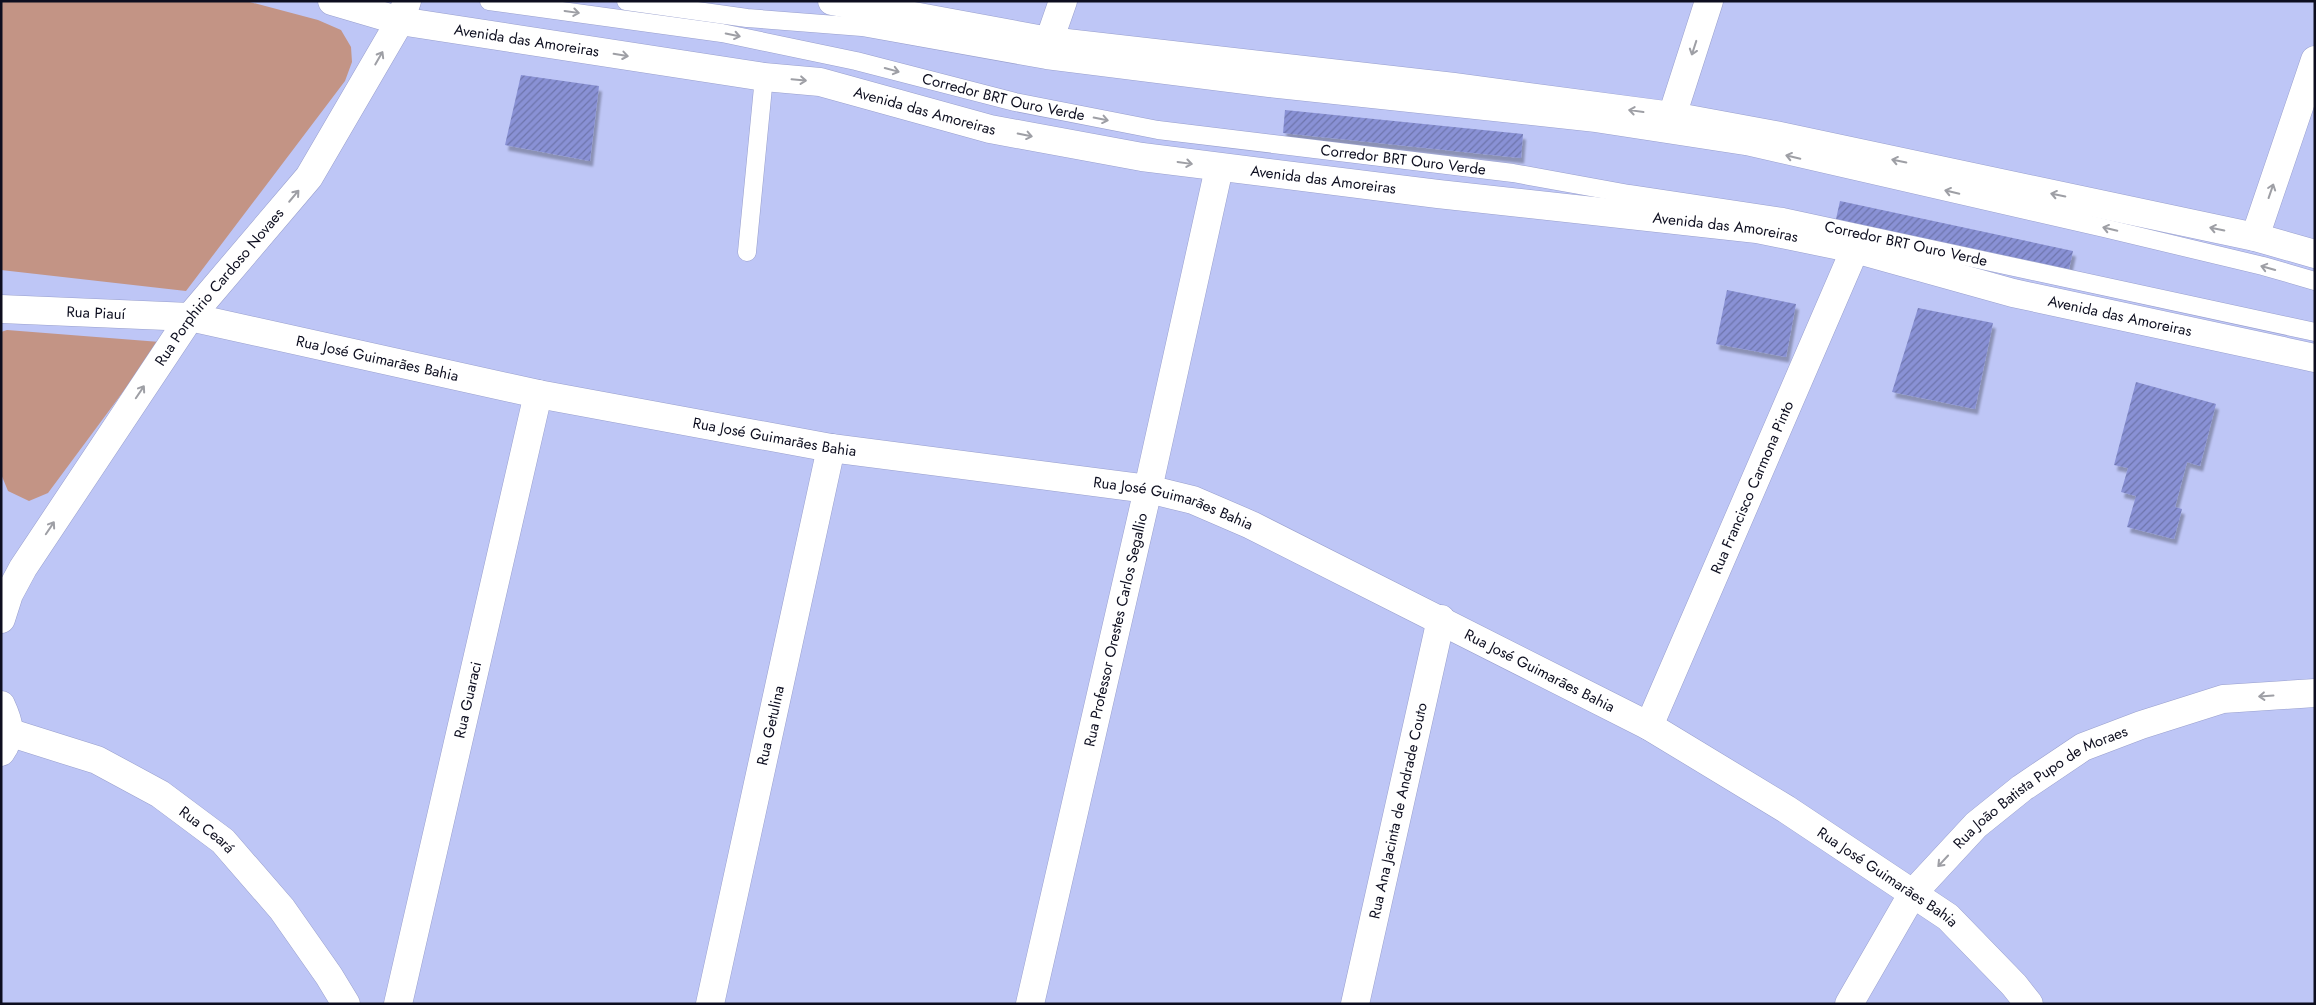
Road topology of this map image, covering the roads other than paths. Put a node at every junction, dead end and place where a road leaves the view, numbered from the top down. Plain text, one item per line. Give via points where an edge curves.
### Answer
1 (332, 1) edge
2 (489, 1) edge
3 (626, 1) edge
4 (832, 1) edge
5 (1063, 1) edge
6 (1710, 1) edge
7 (403, 11) edge
8 (1050, 40) junction
9 (2315, 60) edge
10 (764, 77) junction
11 (1672, 116) junction
12 (1219, 168) junction
13 (2256, 237) junction
14 (1855, 249) junction
15 (747, 252) dead end
16 (2315, 254) edge
17 (2315, 281) edge
18 (1, 309) edge
19 (190, 317) junction
20 (2315, 332) edge
21 (2315, 358) edge
22 (538, 394) junction
23 (830, 448) junction
24 (1148, 489) junction
25 (1, 619) edge
26 (1441, 619) junction
27 (2315, 693) edge
28 (1, 705) edge
29 (1649, 726) junction
30 (5, 742) edge
31 (1913, 893) junction
32 (346, 1004) edge
33 (398, 1004) edge
34 (710, 1004) edge
35 (1030, 1004) edge
36 (1355, 1004) edge
37 (1849, 1004) edge
38 (2029, 1004) edge

1 - 7 street, Avenida das Amoreiras
2 -> 20 lane, Corredor BRT Ouro Verde via 722,33 856,61 1015,102 1158,130 1513,173 1783,217
17 -> 3 lane via 2263,266 1746,146 1596,123 1046,60 862,27 747,18
4 - 8 street
5 - 8 street
6 -> 11 street
7 -> 10 street, Avenida das Amoreiras
19 -> 7 street, Rua Porphirio Cardoso Novaes via 310,177
11 -> 8 street
13 -> 9 street
10 -> 12 street, Avenida das Amoreiras via 820,82 990,129
10 - 15 lane
13 -> 11 street
12 - 14 street, Avenida das Amoreiras via 1757,229
12 - 24 street, Rua Professor Orestes Carlos Segallio
13 - 16 street
14 - 21 street, Avenida das Amoreiras via 2013,293
14 - 29 street, Rua Francisco Carmona Pinto
18 - 19 street, Rua Piauí
19 - 22 street, Rua José Guimarães Bahia
25 -> 19 street, Rua Porphirio Cardoso Novaes via 9,594 23,568
22 - 23 street, Rua José Guimarães Bahia
22 - 33 street, Rua Guaraci
23 - 24 street, Rua José Guimarães Bahia
23 - 34 street, Rua Getulina
24 - 26 street, Rua José Guimarães Bahia via 1193,500 1251,524
24 - 35 street, Rua Professor Orestes Carlos Segallio
26 - 29 street, Rua José Guimarães Bahia
26 - 36 street, Rua Ana Jacinta de Andrade Couto
27 -> 31 street, Rua João Batista Pupo de Moraes via 2223,699 2083,747 2022,788 1976,825
28 - 30 street via 10,724
29 - 31 street, Rua José Guimarães Bahia via 1786,809
30 - 32 street, Rua Ceará via 97,760 160,794 223,841 282,909
31 - 37 street, Rua João Batista Pupo de Moraes
31 - 38 street, Rua José Guimarães Bahia via 1948,917 2014,984

